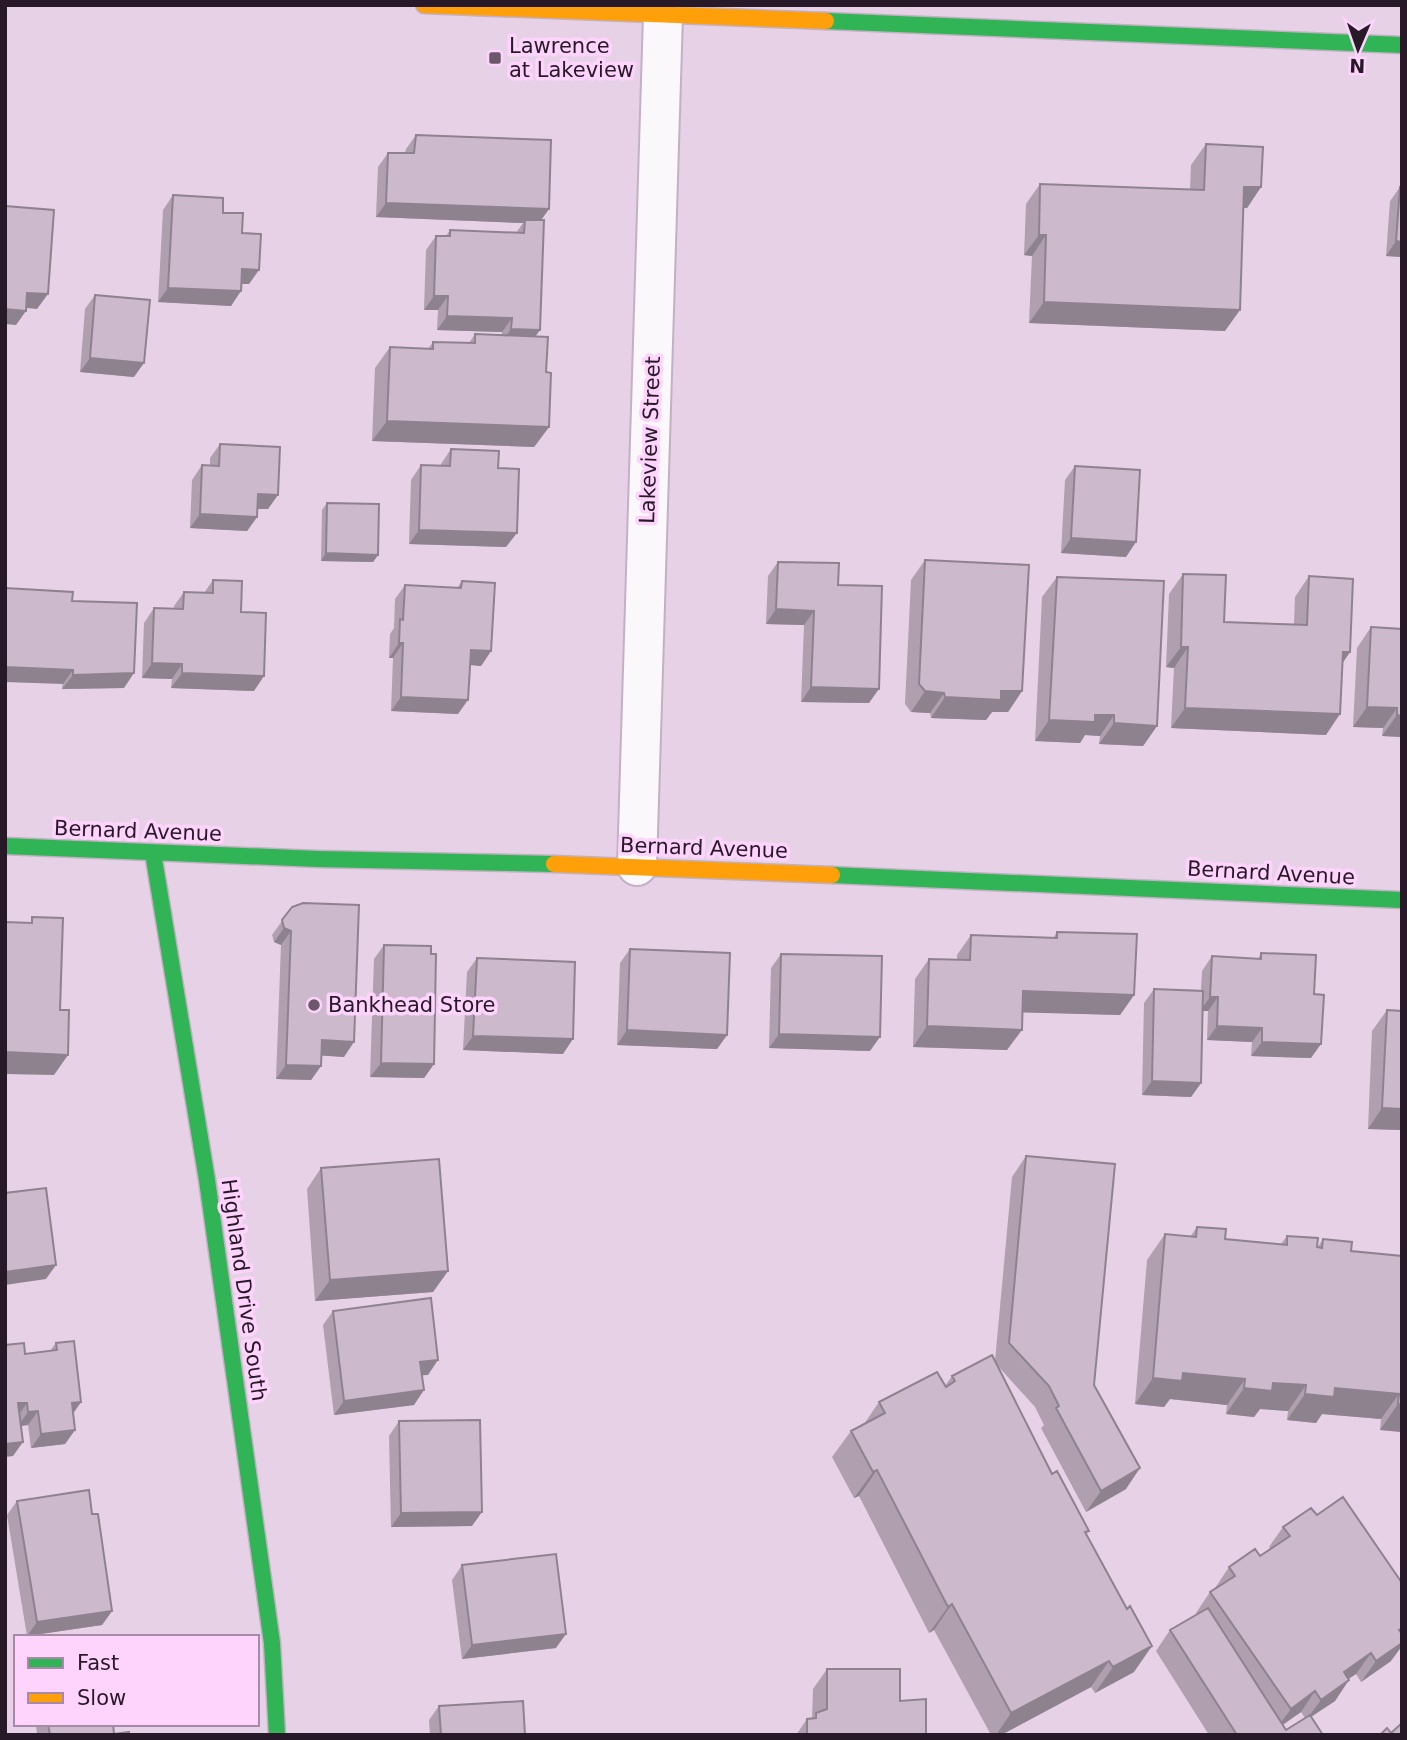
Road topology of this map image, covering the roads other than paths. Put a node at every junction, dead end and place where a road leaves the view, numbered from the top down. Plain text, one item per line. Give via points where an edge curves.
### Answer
1 (424, 5) edge
2 (663, 15) junction
3 (1402, 45) edge
4 (5, 846) edge
5 (153, 853) junction
6 (637, 866) junction
7 (1402, 900) edge
8 (277, 1735) edge

1 - 2 street
2 - 3 street
2 - 6 street, Lakeview Street
4 - 5 street, Bernard Avenue
5 - 6 street, Bernard Avenue
5 - 8 street, Highland Drive South via 213,1221 272,1643
6 - 7 street, Bernard Avenue

